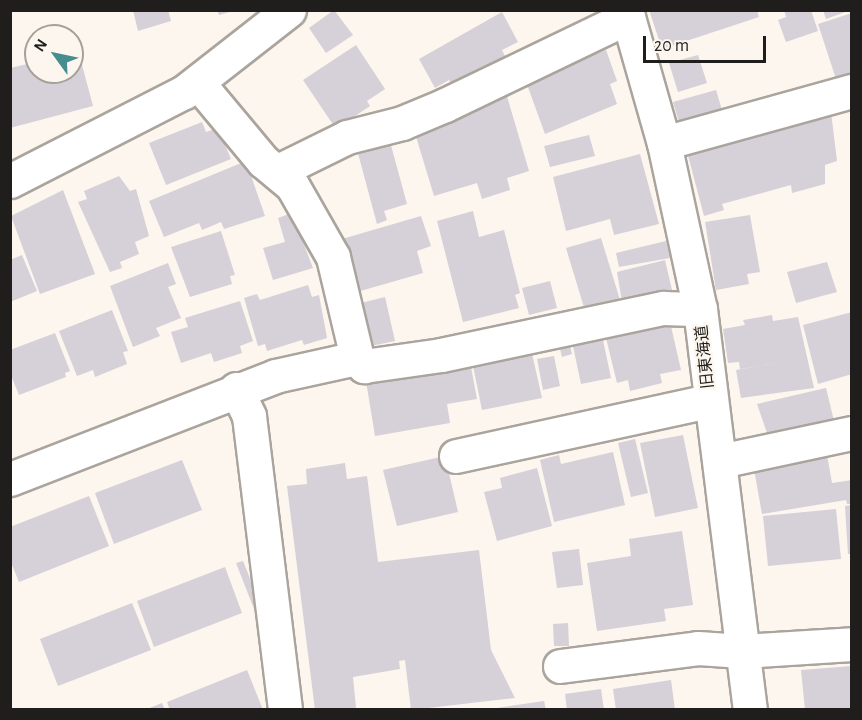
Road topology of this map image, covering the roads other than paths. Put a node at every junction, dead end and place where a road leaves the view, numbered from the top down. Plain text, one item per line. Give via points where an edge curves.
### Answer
1 (289, 10) edge
2 (627, 14) edge
3 (198, 83) junction
4 (852, 91) edge
5 (664, 143) junction
6 (278, 171) junction
7 (10, 181) edge
8 (700, 309) junction
9 (357, 358) junction
10 (236, 389) junction
11 (709, 401) junction
12 (852, 433) edge
13 (456, 456) dead end
14 (720, 461) junction
15 (10, 479) edge
16 (852, 644) edge
17 (742, 651) junction
18 (560, 666) dead end
19 (285, 710) edge
20 (750, 710) edge

1 - 3 street
2 - 5 street, 旧東海道
2 - 6 street via 445,105 402,123 348,137
3 - 6 street via 263,161
3 - 7 street
4 - 5 street
5 - 8 street, 旧東海道
6 - 9 street via 292,185 333,257
8 - 9 street via 663,308 441,355 364,366
8 - 11 street, 旧東海道
9 - 10 street
10 - 15 street
10 - 19 street via 249,416
11 - 13 street
11 - 14 street, 旧東海道
12 - 14 street
14 - 17 street, 旧東海道
16 - 17 street
17 - 18 street via 698,648
17 - 20 street, 旧東海道

